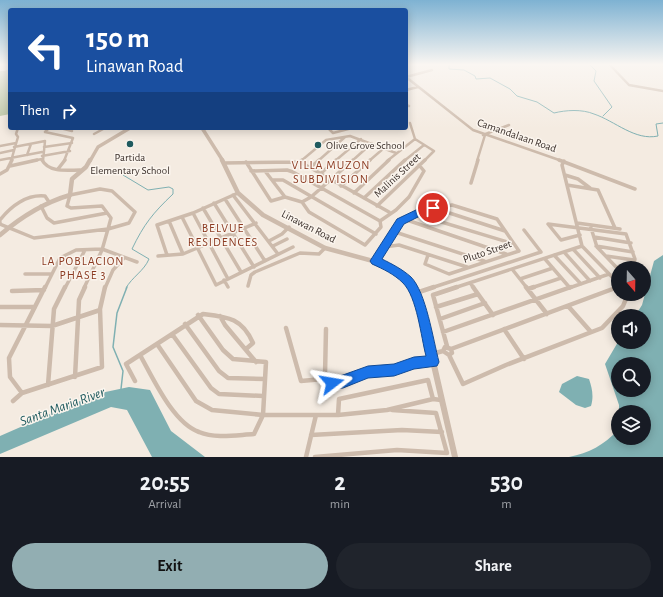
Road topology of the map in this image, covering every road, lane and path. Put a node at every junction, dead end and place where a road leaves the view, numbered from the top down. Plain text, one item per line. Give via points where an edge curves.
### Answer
1 (418, 86) edge
2 (637, 86) edge
3 (663, 91) edge
4 (410, 123) dead end
5 (509, 125) dead end
6 (17, 130) edge
7 (47, 130) edge
8 (68, 130) edge
9 (101, 130) edge
10 (127, 130) edge
11 (203, 130) edge
12 (330, 130) edge
13 (344, 130) edge
14 (72, 131) dead end
15 (340, 131) joint
16 (94, 134) dead end
17 (484, 135) junction
18 (345, 136) junction
19 (361, 139) junction
20 (415, 139) junction
21 (72, 143) junction
22 (31, 144) junction
23 (372, 144) junction
24 (424, 145) junction
25 (0, 146) edge
26 (15, 147) junction
27 (44, 147) junction
28 (384, 148) junction
29 (70, 151) junction
30 (0, 153) edge
31 (396, 153) junction
32 (27, 155) junction
33 (42, 156) junction
34 (12, 158) junction
35 (0, 160) edge
36 (564, 161) junction
37 (246, 162) junction
38 (300, 162) junction
39 (224, 163) junction
40 (419, 165) junction
41 (10, 166) junction
42 (310, 168) junction
43 (58, 169) junction
44 (80, 170) junction
45 (251, 171) junction
46 (265, 171) junction
47 (0, 174) edge
48 (320, 174) junction
49 (565, 175) junction
50 (272, 180) junction
51 (330, 180) junction
52 (471, 183) dead end
53 (567, 185) junction
54 (341, 186) junction
55 (321, 188) junction
56 (590, 189) junction
57 (635, 189) dead end
58 (354, 193) junction
59 (236, 194) junction
60 (70, 195) junction
61 (285, 197) junction
62 (311, 197) junction
63 (364, 198) junction
64 (225, 199) junction
65 (50, 202) junction
66 (302, 202) junction
67 (214, 203) junction
68 (41, 206) junction
69 (377, 206) junction
70 (203, 208) junction
71 (433, 208) junction
72 (389, 212) junction
73 (108, 213) junction
74 (193, 213) junction
75 (415, 214) junction
76 (182, 217) junction
77 (404, 219) junction
78 (380, 220) junction
79 (0, 221) edge
80 (169, 221) junction
81 (256, 223) junction
82 (577, 224) junction
83 (9, 227) junction
84 (244, 228) junction
85 (289, 228) junction
86 (591, 228) junction
87 (615, 228) junction
88 (109, 229) junction
89 (620, 229) dead end
90 (524, 230) dead end
91 (505, 231) junction
92 (395, 232) junction
93 (233, 233) junction
94 (376, 234) junction
95 (0, 235) edge
96 (580, 235) junction
97 (594, 237) junction
98 (221, 238) junction
99 (287, 239) dead end
100 (269, 241) junction
101 (630, 243) junction
102 (209, 244) junction
103 (515, 245) junction
104 (273, 246) junction
105 (582, 246) junction
106 (596, 246) junction
107 (293, 247) dead end
108 (384, 247) junction
109 (197, 248) junction
110 (325, 248) junction
111 (573, 249) junction
112 (85, 250) junction
113 (102, 250) junction
114 (564, 252) junction
115 (633, 252) junction
116 (183, 254) junction
117 (278, 254) junction
118 (167, 255) junction
119 (428, 255) junction
120 (507, 255) junction
121 (554, 255) junction
122 (158, 256) dead end
123 (605, 256) junction
124 (124, 258) junction
125 (545, 259) junction
126 (634, 260) joint
127 (265, 261) junction
128 (375, 261) junction
129 (137, 262) dead end
130 (486, 262) junction
131 (611, 262) edge
132 (254, 267) junction
133 (468, 268) junction
134 (553, 268) junction
135 (512, 269) junction
136 (241, 272) junction
137 (24, 274) dead end
138 (52, 274) junction
139 (609, 274) joint
140 (561, 278) junction
141 (600, 278) junction
142 (226, 279) junction
143 (520, 279) junction
144 (590, 281) junction
145 (470, 283) junction
146 (581, 284) junction
147 (248, 286) dead end
148 (228, 287) dead end
149 (570, 288) junction
150 (528, 289) junction
151 (44, 290) junction
152 (611, 290) edge
153 (12, 291) dead end
154 (416, 293) junction
155 (478, 294) junction
156 (536, 300) junction
157 (624, 301) edge
158 (485, 304) junction
159 (568, 306) junction
160 (0, 307) edge
161 (35, 307) junction
162 (436, 307) junction
163 (100, 310) junction
164 (547, 314) junction
165 (198, 315) junction
166 (493, 315) junction
167 (220, 316) junction
168 (78, 317) junction
169 (440, 319) junction
170 (185, 324) junction
171 (0, 326) edge
172 (26, 326) junction
173 (52, 326) junction
174 (286, 328) dead end
175 (326, 329) dead end
176 (504, 329) junction
177 (444, 332) junction
178 (591, 332) junction
179 (172, 334) junction
180 (157, 344) junction
181 (449, 348) junction
182 (246, 349) junction
183 (443, 351) junction
184 (432, 354) junction
185 (140, 355) junction
186 (449, 355) junction
187 (524, 358) junction
188 (256, 362) junction
189 (433, 362) junction
190 (74, 377) junction
191 (265, 379) junction
192 (323, 379) junction
193 (135, 381) dead end
194 (48, 385) junction
195 (22, 393) junction
196 (263, 396) junction
197 (433, 399) junction
198 (441, 400) junction
199 (13, 401) dead end
200 (387, 410) junction
201 (263, 415) junction
202 (316, 415) junction
203 (338, 415) junction
204 (442, 432) junction
205 (311, 435) junction
206 (306, 457) edge
207 (315, 457) edge
208 (455, 457) edge

1 - 17 street, Camandalaan Road via 466,126
2 - 3 street
4 - 20 street, Malinis Street
5 - 17 street
6 - 26 street
7 - 21 street via 45,132 73,138
8 - 14 street
9 - 16 street
10 - 44 street via 98,147 86,167
11 - 39 street, Linawan Road
12 - 15 street via 332,133
13 - 15 street
17 - 36 street, Camandalaan Road via 525,146
17 - 52 street
18 - 19 street
18 - 38 street via 326,140
18 - 42 street
19 - 23 street
19 - 48 street
20 - 24 street, Malinis Street
20 - 31 street
21 - 27 street
21 - 29 street
22 - 26 street
22 - 27 street via 45,141
22 - 32 street
23 - 28 street
23 - 51 street
24 - 40 street, Malinis Street via 434,151
24 - 63 street
25 - 26 street
26 - 30 street
26 - 34 street
27 - 33 street
28 - 31 street
28 - 54 street
29 - 33 street
29 - 43 street
31 - 58 street
32 - 33 street
32 - 34 street
33 - 41 street
33 - 43 street via 44,164
34 - 35 street
34 - 41 street
36 - 49 street via 562,165
36 - 57 street, Camandalaan Road
37 - 38 street
37 - 39 street
37 - 45 street
38 - 42 street
39 - 59 street, Linawan Road
40 - 69 street, Malinis Street
40 - 72 street via 424,171 418,188 394,211
41 - 47 street
42 - 48 street
43 - 44 street
44 - 60 street via 72,179
45 - 46 street
45 - 61 street via 269,200
46 - 50 street
46 - 55 street via 287,170
48 - 51 street
49 - 53 street
49 - 56 street via 578,179
50 - 61 street
50 - 62 street via 283,180
51 - 54 street
51 - 55 street
53 - 56 street
53 - 82 street
54 - 58 street
55 - 62 street
55 - 78 street
56 - 87 street via 598,190
58 - 63 street
59 - 64 street
59 - 81 street
59 - 85 street, Linawan Road via 262,215
60 - 65 street
60 - 73 street via 67,206 102,206
60 - 88 street via 104,188 115,191 135,212 128,223
61 - 66 street
62 - 66 street
62 - 94 street
63 - 69 street
64 - 67 street
64 - 84 street
65 - 68 street
65 - 79 street via 45,196 34,196 14,206
66 - 94 street via 309,212 365,245
67 - 70 street
67 - 93 street
68 - 73 street via 47,218 54,223
68 - 83 street via 22,216
69 - 72 street
70 - 74 street
70 - 98 street
71 - 75 street
71 - 91 street
71 - 91 street, Pluto Street via 452,205 497,219
72 - 78 street
73 - 88 street via 111,218
74 - 76 street
74 - 102 street
75 - 77 street
75 - 103 street
76 - 80 street
76 - 109 street
77 - 92 street via 400,221
77 - 120 street
78 - 94 street via 381,227
79 - 83 street via 0,224
80 - 116 street
80 - 118 street via 157,225
81 - 84 street
81 - 100 street
82 - 86 street
82 - 87 street
82 - 96 street
82 - 96 street via 548,224 561,240
83 - 88 street via 34,238
83 - 95 street
84 - 93 street
84 - 127 street
85 - 100 street
85 - 110 street, Linawan Road
86 - 97 street
86 - 101 street via 626,234
87 - 89 street
88 - 113 street
90 - 154 street via 540,253
91 - 103 street, Pluto Street
92 - 108 street
92 - 130 street
93 - 98 street
93 - 132 street
96 - 105 street
97 - 101 street
97 - 106 street
98 - 102 street
98 - 136 street
99 - 104 street
100 - 104 street
101 - 115 street
102 - 109 street
102 - 142 street
103 - 120 street, Pluto Street via 519,251
104 - 117 street
105 - 111 street
105 - 139 street
106 - 115 street
106 - 123 street
107 - 117 street
108 - 119 street via 399,244
108 - 128 street
109 - 116 street
109 - 142 street via 216,284
110 - 128 street, Linawan Road
110 - 147 street via 319,254 300,252 255,272 251,275
111 - 114 street
111 - 141 street
112 - 113 street
112 - 138 street via 64,255
112 - 173 street via 54,309
113 - 124 street via 109,250
113 - 168 street via 79,300
114 - 121 street
114 - 144 street
115 - 126 street
116 - 118 street
117 - 127 street
118 - 122 street
119 - 133 street
119 - 133 street, Pluto Street via 425,264 449,274
120 - 130 street, Pluto Street
121 - 125 street
121 - 146 street
123 - 126 street
123 - 131 street
124 - 129 street
124 - 163 street via 112,270 102,294
125 - 134 street
125 - 135 street
127 - 132 street
128 - 154 street, Linawan Road via 395,270 408,280
130 - 133 street, Pluto Street
132 - 136 street
134 - 140 street
134 - 143 street
135 - 143 street
135 - 145 street
136 - 142 street
137 - 138 street
138 - 151 street
139 - 141 street
140 - 149 street
140 - 150 street
141 - 144 street
142 - 148 street
143 - 150 street
144 - 146 street
145 - 155 street
145 - 162 street via 433,295
146 - 149 street
149 - 156 street
150 - 156 street
151 - 153 street
151 - 161 street
152 - 159 street
154 - 184 street, Linawan Road
155 - 158 street
155 - 162 street
156 - 164 street
156 - 166 street
157 - 178 street via 602,328
158 - 166 street
158 - 169 street
159 - 164 street
159 - 178 street
160 - 161 street
161 - 172 street
162 - 169 street
163 - 168 street
163 - 190 street via 102,367
164 - 176 street
165 - 167 street
165 - 170 street
165 - 188 street via 233,359
166 - 177 street
167 - 182 street
167 - 182 street via 236,319 250,334 253,343
168 - 173 street
168 - 190 street
169 - 177 street
170 - 179 street
170 - 191 street via 219,371 228,378
171 - 172 street
172 - 173 street
172 - 195 street via 9,358 10,377
173 - 194 street
174 - 192 street via 301,381
175 - 192 street via 327,346
176 - 181 street
176 - 187 street
177 - 181 street
178 - 187 street
179 - 180 street
179 - 196 street via 219,394
180 - 185 street
180 - 201 street via 196,401 212,410
181 - 183 street via 445,347
181 - 186 street via 452,353
182 - 188 street
183 - 184 street
183 - 186 street
184 - 189 street, Linawan Road
185 - 193 street via 126,364
185 - 201 street via 176,414 197,431 213,435 254,434
186 - 187 street via 463,384
188 - 191 street via 266,362
189 - 192 street via 368,372 337,383
189 - 198 street, Linawan Road
190 - 194 street
191 - 196 street
194 - 195 street
195 - 199 street
196 - 201 street
197 - 198 street
197 - 200 street
197 - 203 street via 428,380 339,400
198 - 208 street, Linawan Road
200 - 203 street
200 - 204 street via 436,413
201 - 202 street
202 - 203 street
202 - 205 street
204 - 205 street via 402,430
204 - 207 street via 447,453 397,450
205 - 206 street

